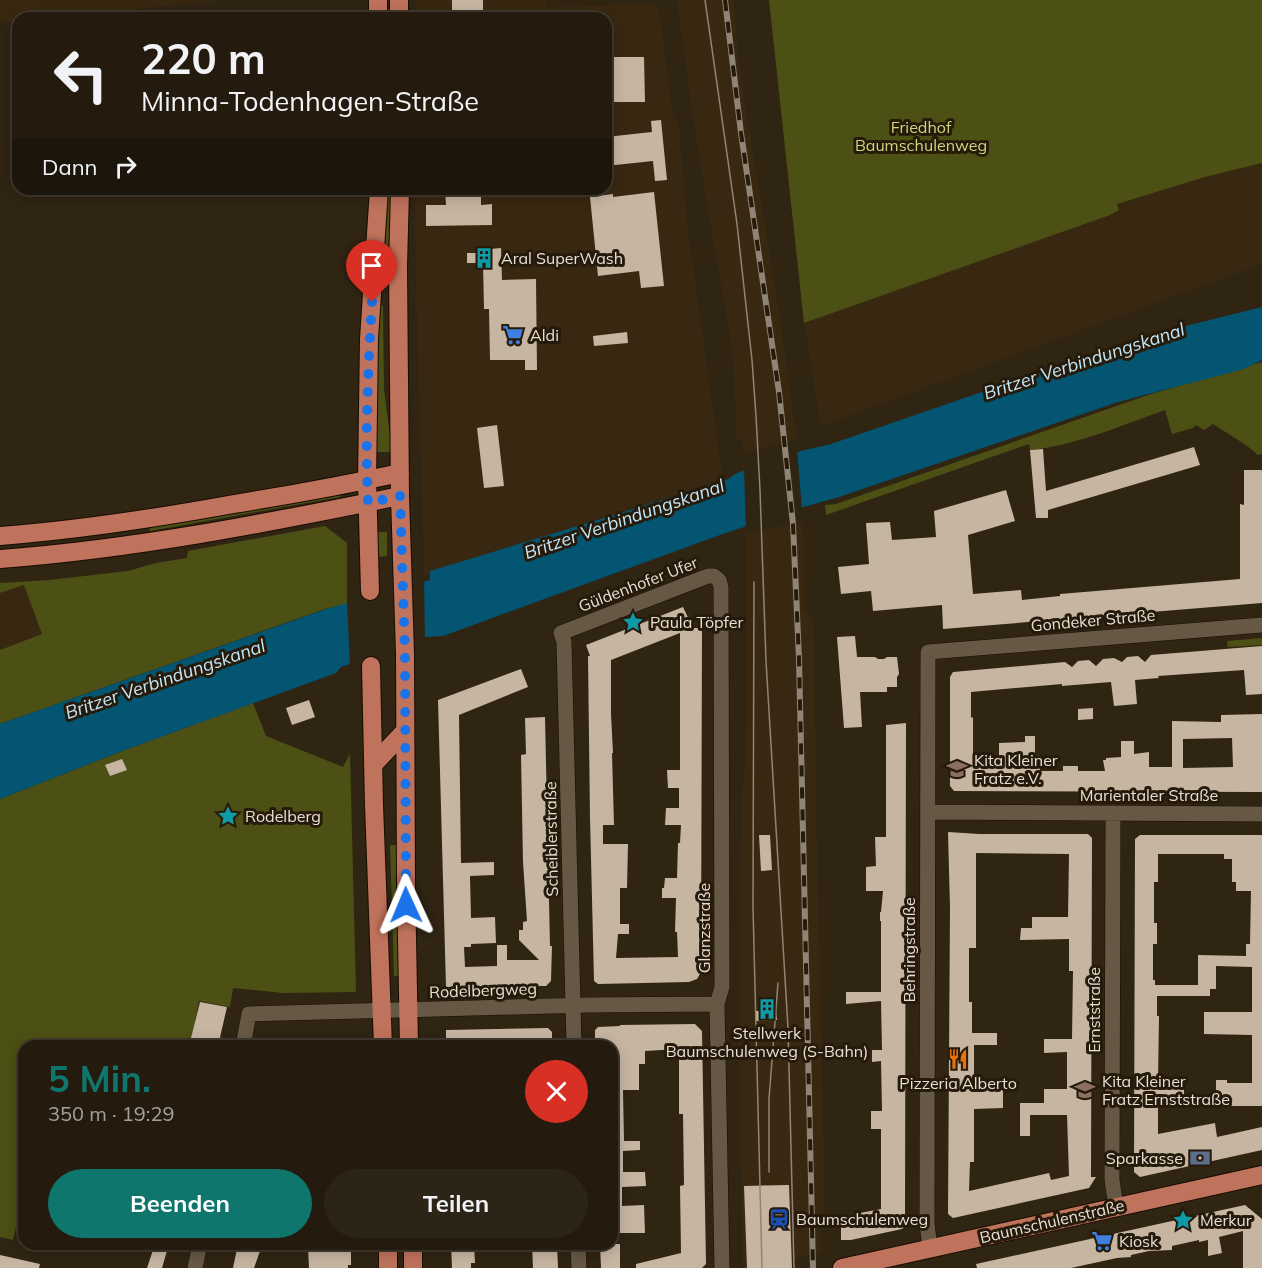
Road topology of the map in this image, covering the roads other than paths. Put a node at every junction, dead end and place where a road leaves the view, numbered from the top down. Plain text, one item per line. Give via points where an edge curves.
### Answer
1 (379, 195) edge
2 (400, 195) edge
3 (400, 473) junction
4 (367, 480) junction
5 (400, 496) junction
6 (368, 503) junction
7 (0, 536) edge
8 (0, 559) edge
9 (721, 587) joint
10 (370, 591) dead end
11 (1262, 625) edge
12 (561, 633) joint
13 (928, 652) joint
14 (371, 666) dead end
15 (405, 731) junction
16 (373, 765) junction
17 (928, 812) junction
18 (1113, 813) junction
19 (1262, 814) edge
20 (717, 1004) junction
21 (573, 1005) junction
22 (381, 1010) junction
23 (408, 1010) junction
24 (244, 1040) edge
25 (382, 1040) edge
26 (409, 1040) edge
27 (574, 1040) edge
28 (1262, 1175) edge
29 (1116, 1207) junction
30 (930, 1249) junction
31 (199, 1250) edge
32 (388, 1250) edge
33 (413, 1250) edge
34 (578, 1250) edge
35 (866, 1265) edge
36 (195, 1268) edge
37 (388, 1268) edge
38 (413, 1268) edge
39 (579, 1268) edge
40 (722, 1268) edge
41 (842, 1268) edge

1 - 4 main road via 369,339
2 - 3 main road
3 - 4 main road
3 - 5 main road
4 - 6 main road
4 - 7 main road via 142,519
5 - 6 main road
5 - 15 main road
6 - 8 main road via 144,543
6 - 10 main road
9 - 12 street, Güldenhofer Ufer via 719,580 708,576
9 - 20 street, Glanzstraße via 722,987
11 - 13 street, Gondeker Straße
12 - 21 street, Scheiblerstraße
13 - 17 street, Behringstraße
14 - 16 main road
15 - 16 main road
15 - 23 main road
16 - 22 main road
17 - 18 street, Marientaler Straße
17 - 30 street, Behringstraße
18 - 19 street, Marientaler Straße
18 - 29 street, Ernststraße via 1112,1180
20 - 21 street, Rodelbergweg
20 - 40 street, Glanzstraße
21 - 23 street, Rodelbergweg
21 - 27 street, Scheiblerstraße
22 - 23 street, Rodelbergweg
22 - 24 street, Rodelbergweg via 249,1014
22 - 25 main road
23 - 26 main road
28 - 29 main road, Baumschulenstraße
29 - 30 main road, Baumschulenstraße
30 - 35 main road, Baumschulenstraße
31 - 36 street
32 - 37 main road
33 - 38 main road
34 - 39 street
35 - 41 main road, Baumschulenstraße

